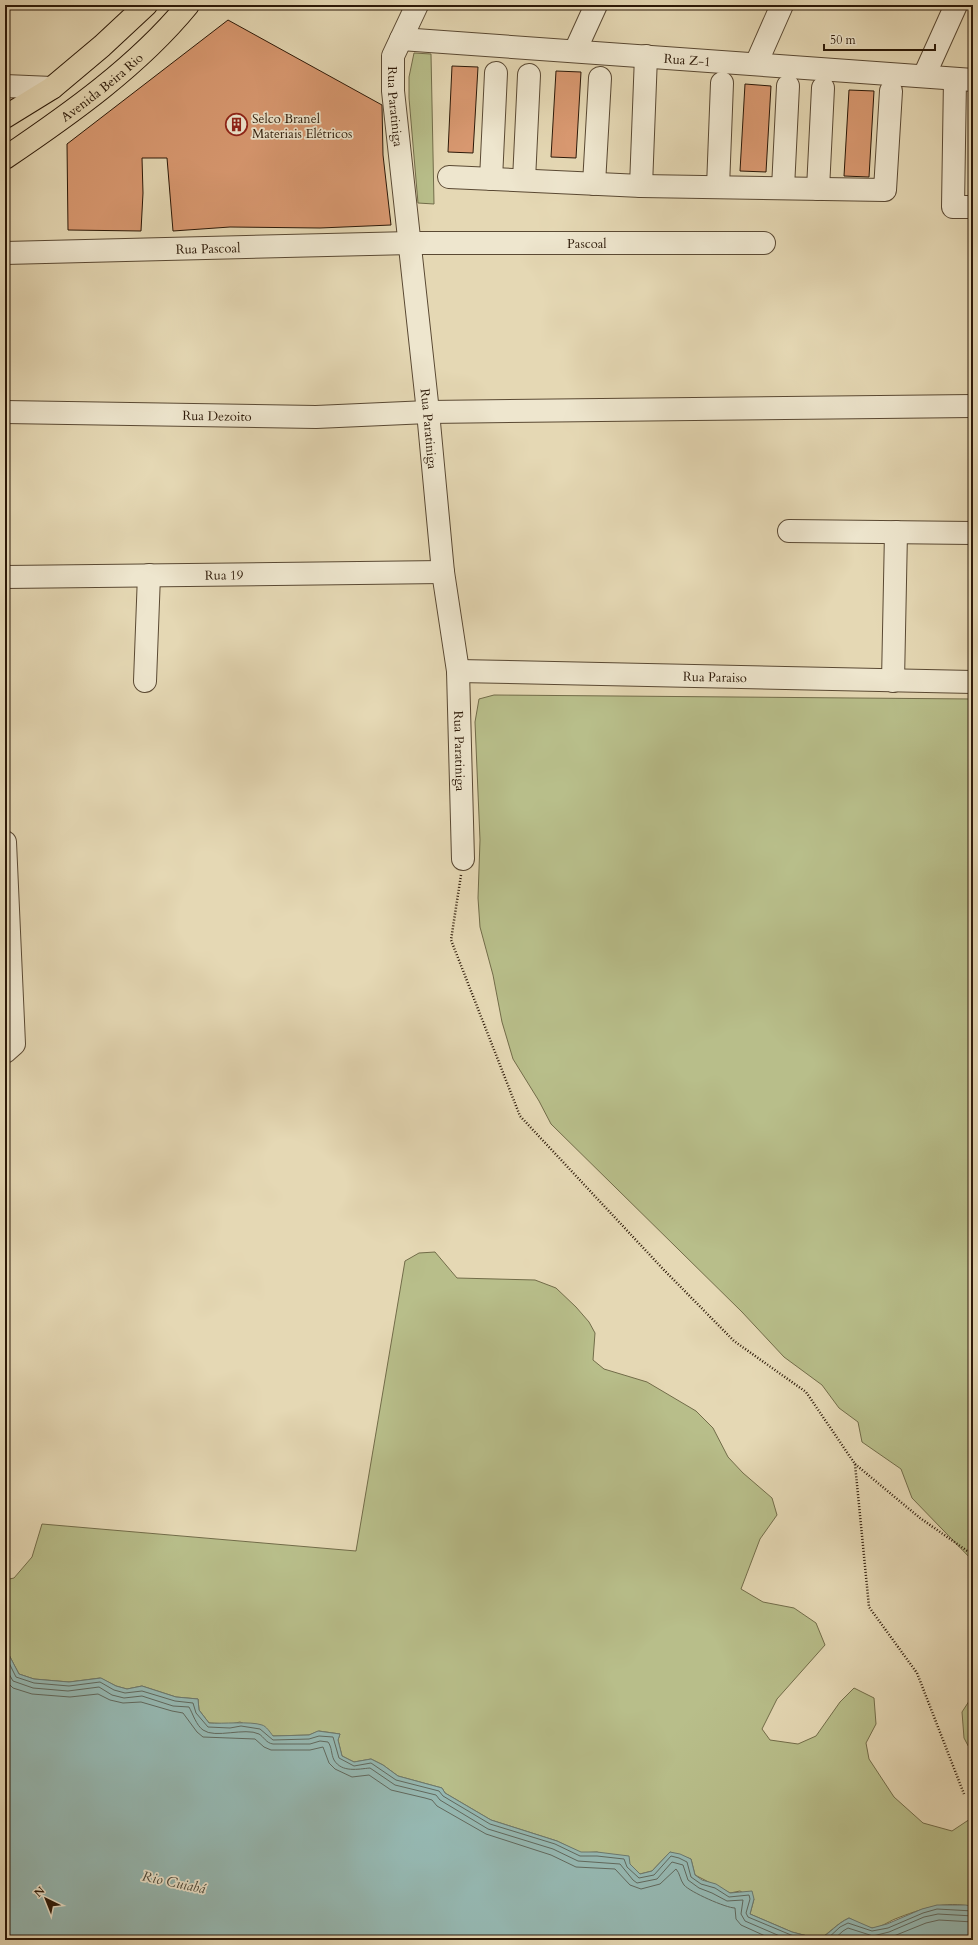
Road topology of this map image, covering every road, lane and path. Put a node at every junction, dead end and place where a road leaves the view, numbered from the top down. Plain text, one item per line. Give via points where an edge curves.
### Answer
1 (146, 5) edge
2 (188, 5) edge
3 (417, 5) edge
4 (596, 5) edge
5 (782, 5) edge
6 (956, 5) edge
7 (401, 39) junction
8 (575, 51) junction
9 (646, 56) junction
10 (756, 64) junction
11 (496, 73) dead end
12 (529, 75) dead end
13 (924, 76) junction
14 (600, 78) dead end
15 (964, 79) edge
16 (722, 84) dead end
17 (5, 86) edge
18 (788, 86) dead end
19 (52, 88) junction
20 (823, 88) dead end
21 (891, 91) dead end
22 (5, 117) edge
23 (5, 158) edge
24 (448, 177) dead end
25 (492, 179) junction
26 (524, 180) junction
27 (594, 184) junction
28 (640, 186) junction
29 (718, 187) junction
30 (783, 188) junction
31 (818, 189) junction
32 (973, 207) edge
33 (411, 243) junction
34 (764, 243) dead end
35 (5, 253) edge
36 (973, 406) edge
37 (5, 412) edge
38 (428, 412) junction
39 (789, 531) dead end
40 (896, 532) junction
41 (973, 533) edge
42 (442, 572) junction
43 (149, 575) junction
44 (5, 576) edge
45 (458, 671) junction
46 (145, 681) dead end
47 (893, 681) junction
48 (973, 682) edge
49 (5, 842) edge
50 (463, 859) joint
51 (5, 1052) edge
52 (855, 1464) junction
53 (973, 1555) edge
54 (964, 1794) dead end

1 - 19 main road
2 - 23 main road, Avenida Beira Rio via 174,23 104,87
3 - 7 street, Rua Paratiniga
4 - 8 street
5 - 10 street
6 - 13 street
7 - 8 street, Rua Z-1
7 - 33 street, Rua Paratiniga via 393,56 392,91
8 - 9 street, Rua Z-1
9 - 10 street, Rua Z-1
9 - 28 street
10 - 13 street, Rua Z-1
11 - 25 street
12 - 26 street
13 - 15 street, Rua Z-1
14 - 27 street
15 - 32 street via 953,207
16 - 29 street
17 - 19 street
18 - 30 street
19 - 22 main road
20 - 31 street
21 - 31 street via 885,190
24 - 25 street
25 - 26 street
26 - 27 street
27 - 28 street
28 - 29 street
29 - 30 street
30 - 31 street
33 - 34 street, Pascoal
33 - 35 street, Rua Pascoal
33 - 38 street, Rua Paratiniga
36 - 38 street, Rua Dezoito
37 - 38 street, Rua Dezoito via 316,417
38 - 42 street, Rua Paratiniga
39 - 40 street
40 - 41 street
40 - 47 street
42 - 43 street, Rua 19
42 - 45 street, Rua Paratiniga
43 - 44 street, Rua 19
43 - 46 street
45 - 47 street, Rua Paraiso
45 - 50 street, Rua Paratiniga
47 - 48 street, Rua Paraiso
49 - 51 street via 14,1044
50 - 52 path via 451,940 520,1116 662,1269 734,1341 806,1392
52 - 53 path via 920,1518
52 - 54 path via 869,1607 917,1674

